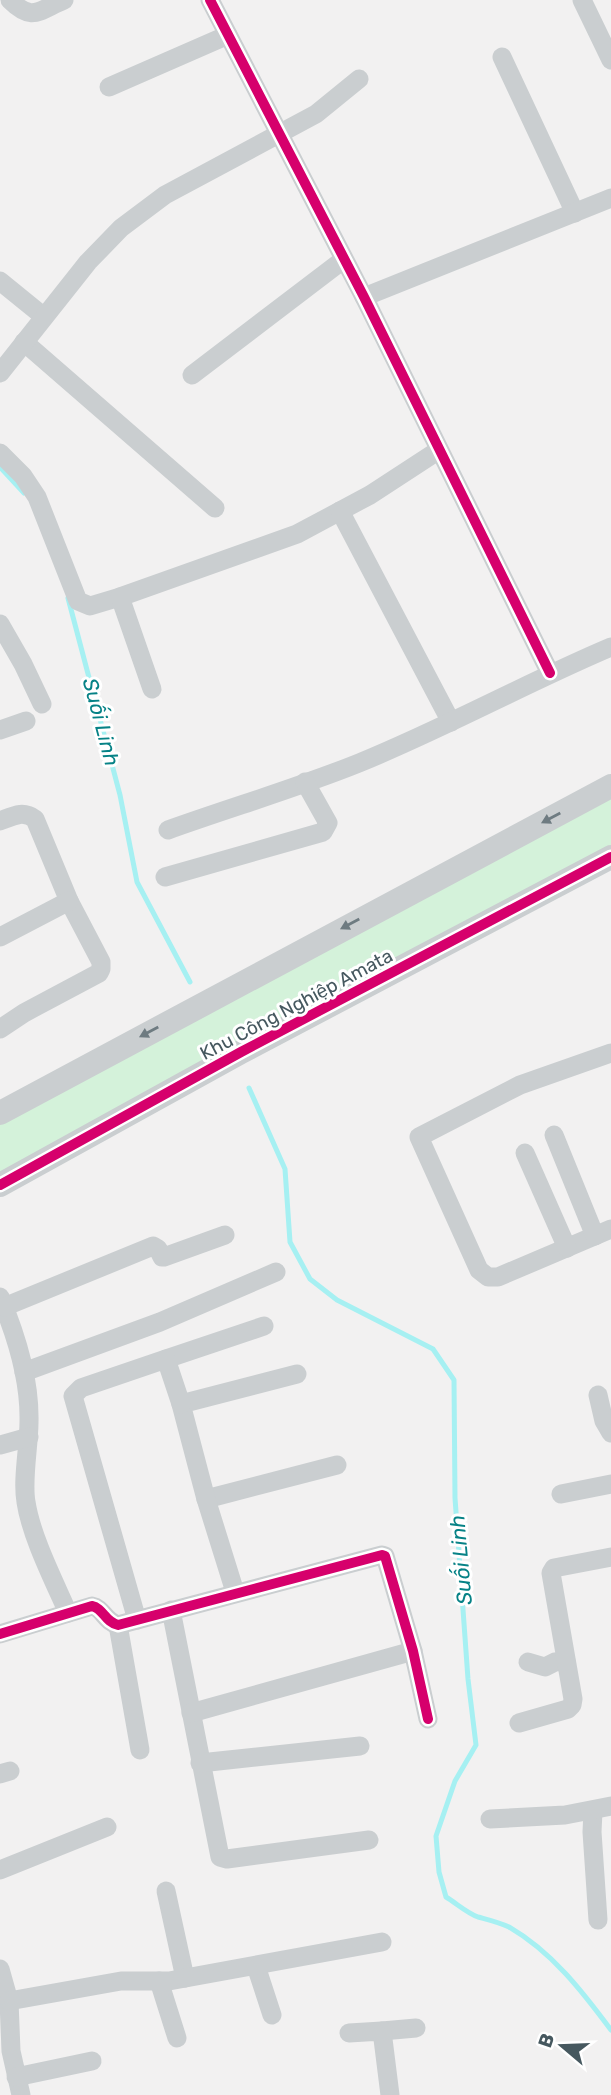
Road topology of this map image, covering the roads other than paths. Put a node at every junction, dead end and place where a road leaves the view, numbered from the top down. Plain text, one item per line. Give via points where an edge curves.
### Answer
1 (10, 0) edge
2 (64, 0) edge
3 (209, 0) edge
4 (582, 0) edge
5 (228, 35) junction
6 (609, 52) edge
7 (502, 57) dead end
8 (359, 79) dead end
9 (109, 87) dead end
10 (278, 134) junction
11 (611, 198) edge
12 (575, 213) junction
13 (344, 260) junction
14 (0, 281) edge
15 (364, 297) junction
16 (43, 316) junction
17 (24, 342) junction
18 (0, 373) edge
19 (192, 375) dead end
20 (439, 450) junction
21 (0, 453) edge
22 (215, 508) dead end
23 (340, 511) junction
24 (120, 597) junction
25 (0, 624) edge
26 (611, 647) edge
27 (550, 673) junction
28 (152, 689) dead end
29 (42, 704) dead end
30 (26, 721) dead end
31 (451, 722) junction
32 (0, 730) edge
33 (305, 782) junction
34 (611, 786) edge
35 (0, 821) edge
36 (168, 830) dead end
37 (611, 857) edge
38 (165, 877) dead end
39 (68, 901) junction
40 (0, 937) edge
41 (0, 1029) edge
42 (611, 1053) edge
43 (0, 1112) edge
44 (554, 1135) dead end
45 (525, 1153) dead end
46 (0, 1185) edge
47 (603, 1233) edge
48 (225, 1236) dead end
49 (567, 1248) junction
50 (276, 1272) dead end
51 (4, 1313) edge
52 (264, 1326) dead end
53 (166, 1359) junction
54 (24, 1372) junction
55 (297, 1374) dead end
56 (598, 1395) dead end
57 (181, 1404) junction
58 (611, 1433) edge
59 (29, 1437) junction
60 (0, 1445) edge
61 (337, 1465) dead end
62 (611, 1484) edge
63 (561, 1494) dead end
64 (206, 1499) junction
65 (611, 1557) edge
66 (235, 1592) junction
67 (171, 1610) junction
68 (68, 1613) junction
69 (127, 1622) junction
70 (0, 1634) edge
71 (413, 1651) junction
72 (566, 1661) junction
73 (527, 1662) dead end
74 (191, 1713) junction
75 (428, 1718) dead end
76 (519, 1723) dead end
77 (360, 1746) dead end
78 (140, 1750) dead end
79 (200, 1763) junction
80 (602, 1808) edge
81 (490, 1819) dead end
82 (107, 1827) dead end
83 (369, 1840) dead end
84 (0, 1870) edge
85 (166, 1891) dead end
86 (598, 1920) dead end
87 (382, 1942) dead end
88 (256, 1966) junction
89 (0, 1969) edge
90 (185, 1978) junction
91 (159, 1981) junction
92 (9, 2001) junction
93 (272, 2015) dead end
94 (416, 2028) dead end
95 (382, 2031) junction
96 (349, 2033) dead end
97 (177, 2038) dead end
98 (92, 2061) dead end
99 (18, 2086) edge
100 (390, 2095) edge

1 - 2 street via 31,13
3 - 5 street
4 - 6 street
5 - 9 street
5 - 10 street
7 - 12 street
8 - 10 street via 316,114
10 - 13 street
10 - 16 street via 165,195 121,228
11 - 12 street
12 - 15 street
13 - 15 street
13 - 19 street
14 - 16 street
15 - 20 street
16 - 17 street
17 - 18 street
17 - 22 street
20 - 23 street
20 - 27 street
21 - 24 street via 37,497 78,601 90,606
23 - 24 street via 297,534
23 - 31 street
24 - 28 street
25 - 29 street
26 - 27 street
27 - 31 street
30 - 32 street
31 - 33 street
33 - 36 street
33 - 38 street via 328,823 323,832
34 -> 43 street
35 - 39 street via 20,814 35,819
37 - 46 street, Khu Công Nghiệp Amata
39 - 40 street
39 - 41 street via 101,962 99,973
42 - 49 street via 520,1085 419,1138 479,1270 488,1277
44 - 47 street
45 - 49 street
47 - 49 street
48 - 51 street via 164,1257 153,1247
50 - 54 street via 160,1322
51 - 54 street
52 - 53 street
53 - 57 street
53 - 69 street via 81,1388 73,1396
54 - 59 street
55 - 57 street
56 - 58 street
57 - 64 street
59 - 60 street
59 - 68 street via 25,1500
61 - 64 street
62 - 63 street
64 - 66 street
65 - 72 street via 554,1568 551,1573
66 - 67 street
66 - 71 street via 382,1555
67 - 69 street
67 - 74 street
68 - 69 street via 92,1606 106,1619
68 - 70 street
69 - 78 street
71 - 74 street
71 - 75 street
72 - 73 street via 545,1667
72 - 76 street via 572,1705
74 - 79 street
77 - 79 street
79 - 83 street via 223,1859
80 - 81 street
80 - 86 street via 592,1832
82 - 84 street
85 - 90 street
87 - 88 street
88 - 90 street
88 - 93 street
89 - 92 street
90 - 91 street
91 - 92 street via 121,1981
91 - 97 street
92 - 99 street
94 - 95 street
95 - 96 street
95 - 100 street
98 - 99 street

